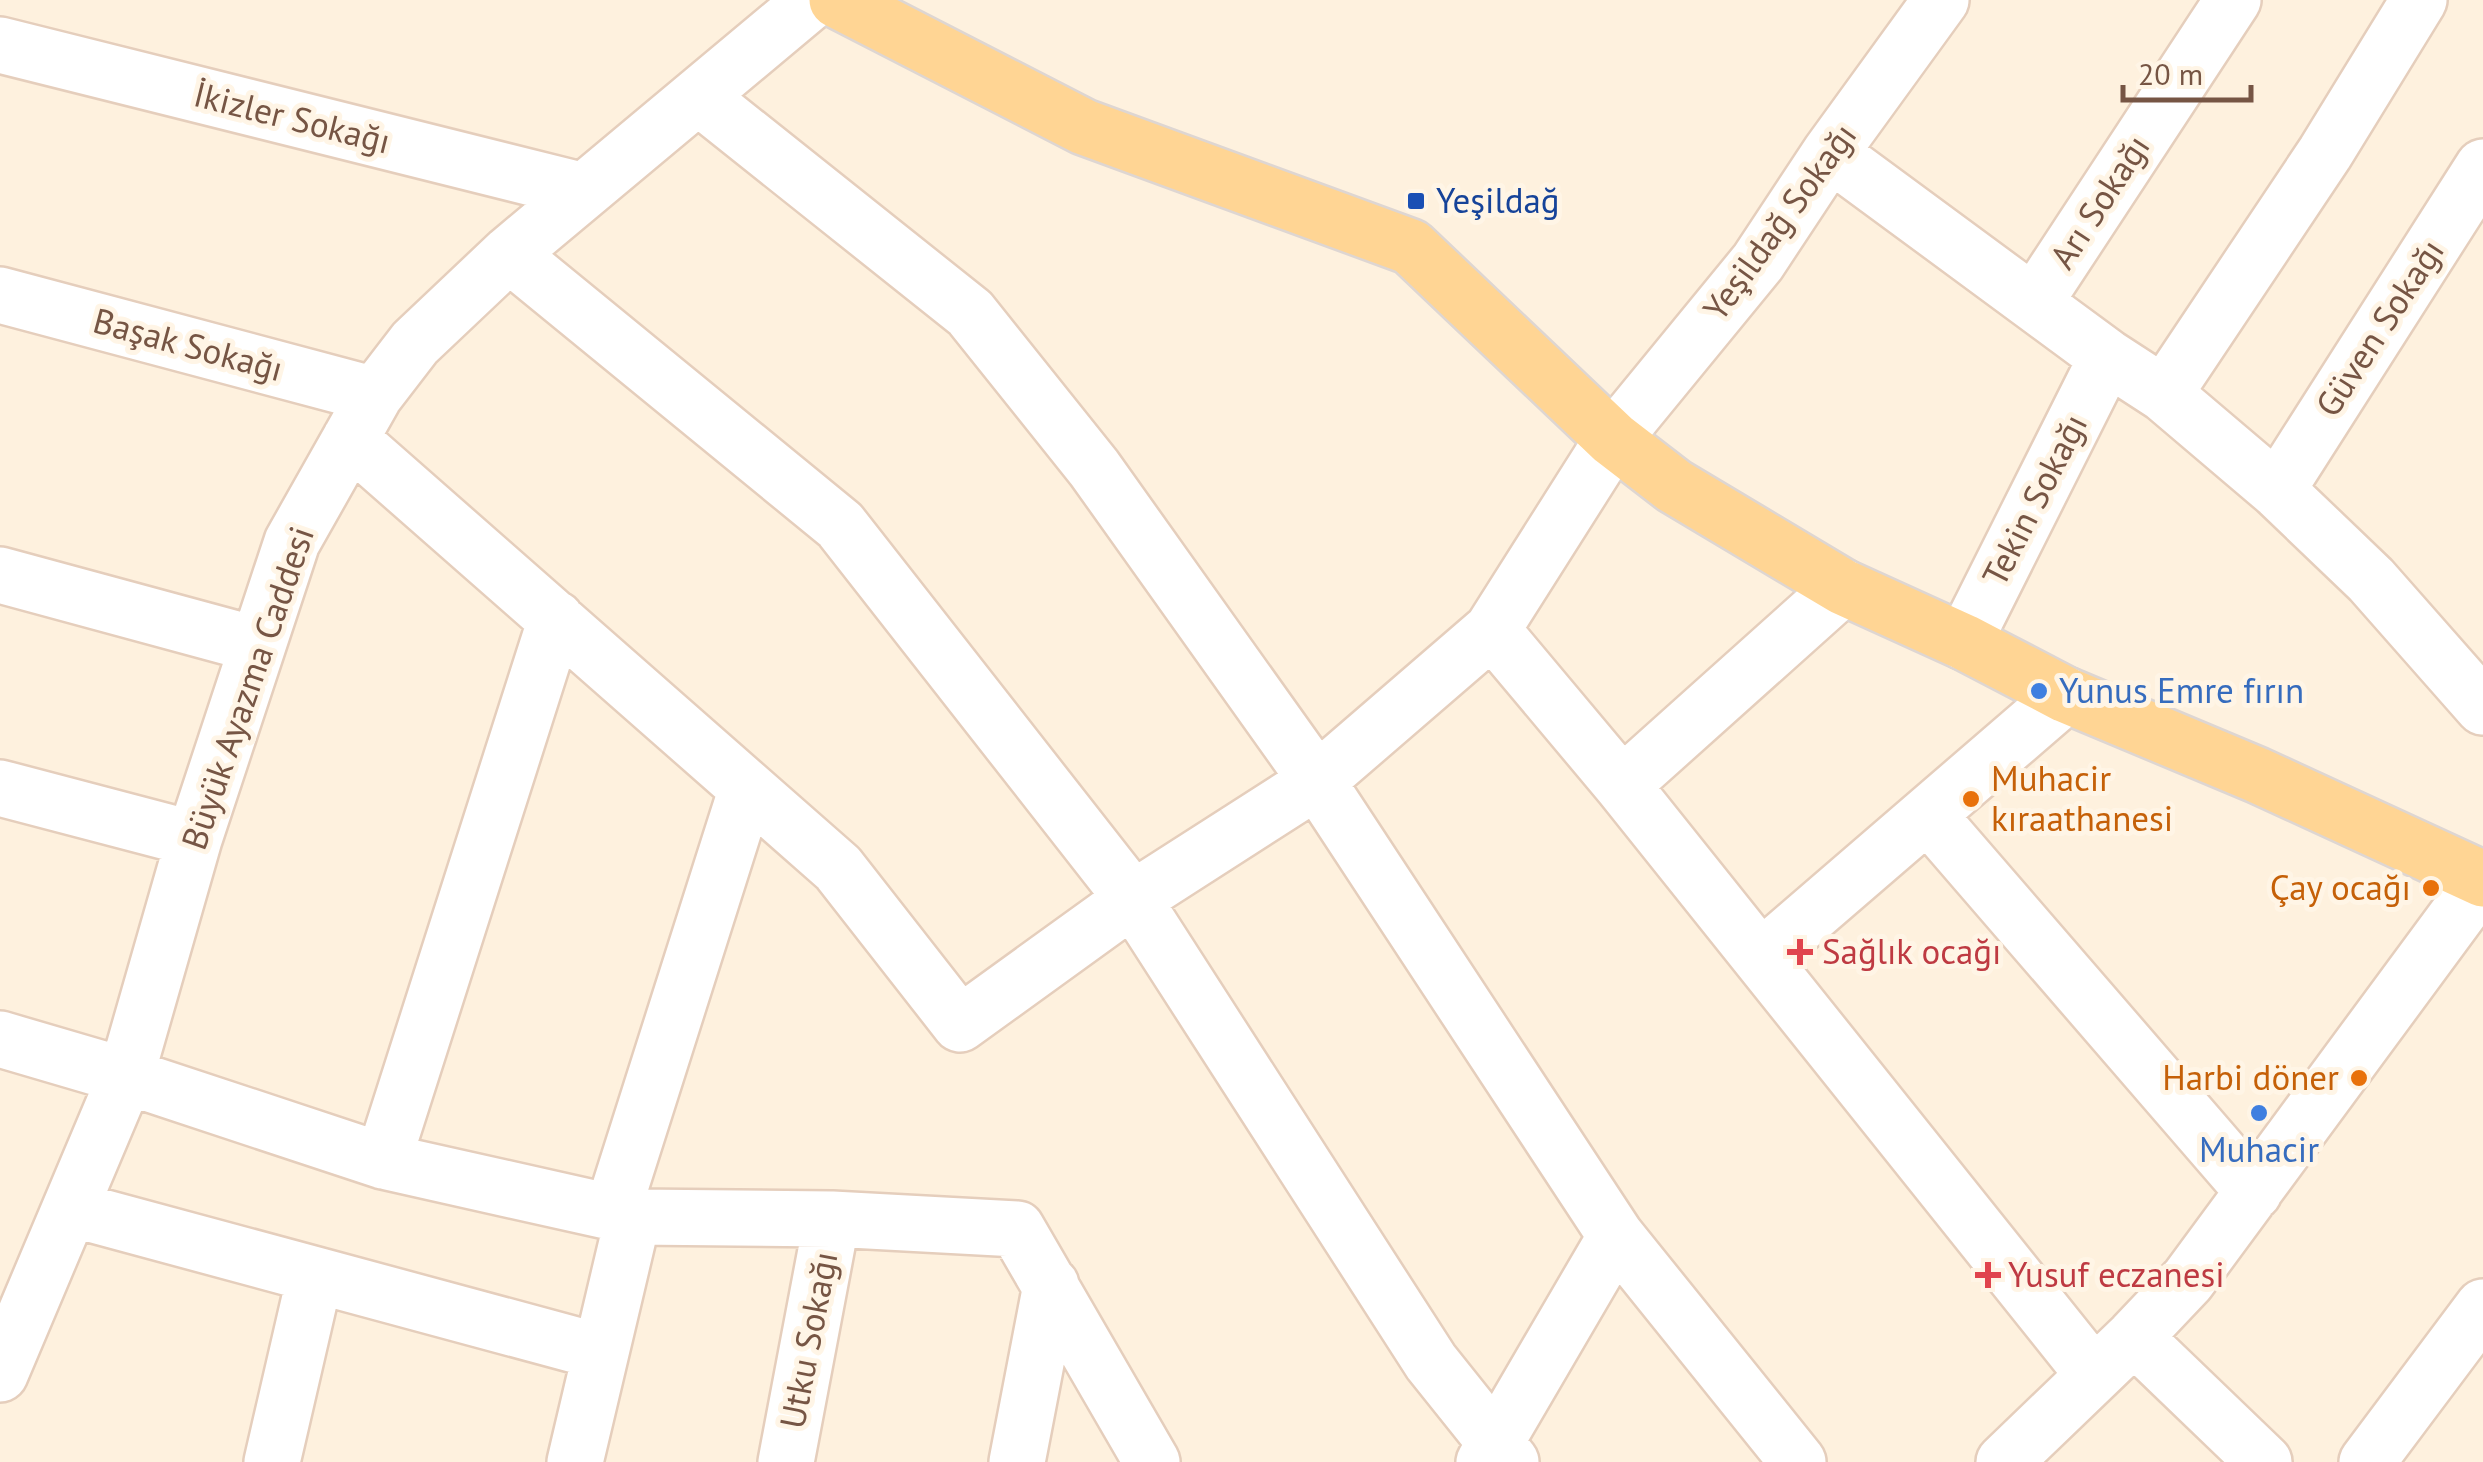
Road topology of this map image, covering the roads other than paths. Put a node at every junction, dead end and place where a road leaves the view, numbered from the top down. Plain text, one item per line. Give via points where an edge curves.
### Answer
1 (812, 0) edge
2 (837, 0) edge
3 (1940, 0) edge
4 (2233, 0) edge
5 (2419, 0) edge
6 (0, 45) edge
7 (699, 97) junction
8 (1830, 153) junction
9 (2483, 167) edge
10 (584, 191) junction
11 (509, 254) junction
12 (0, 296) edge
13 (2034, 303) junction
14 (2107, 358) junction
15 (2164, 394) junction
16 (362, 417) junction
17 (1613, 439) junction
18 (2277, 490) junction
19 (0, 575) edge
20 (1843, 587) junction
21 (556, 619) junction
22 (1492, 630) junction
23 (1964, 642) junction
24 (258, 645) junction
25 (2066, 695) junction
26 (2483, 707) edge
27 (1316, 782) junction
28 (1622, 785) junction
29 (0, 788) edge
30 (747, 788) junction
31 (1928, 814) junction
32 (194, 839) junction
33 (2483, 879) edge
34 (1132, 899) junction
35 (1761, 958) junction
36 (0, 1038) edge
37 (126, 1076) junction
38 (382, 1160) junction
39 (2254, 1192) junction
40 (72, 1210) junction
41 (622, 1215) junction
42 (832, 1219) junction
43 (1616, 1236) junction
44 (315, 1276) junction
45 (1051, 1285) junction
46 (2483, 1307) edge
47 (2134, 1337) junction
48 (600, 1352) junction
49 (0, 1374) edge
50 (2094, 1375) junction
51 (1497, 1456) edge
52 (272, 1462) edge
53 (575, 1462) edge
54 (786, 1462) edge
55 (1017, 1462) edge
56 (1152, 1462) edge
57 (1798, 1462) edge
58 (2004, 1462) edge
59 (2264, 1462) edge
60 (2367, 1462) edge

1 - 7 street, Büyük Ayazma Caddesi
2 - 17 main road via 1084,127 1412,247
3 - 8 street, Yeşildağ Sokağı
4 - 13 street, Arı Sokağı
5 - 15 street
6 - 10 street, İkizler Sokağı
7 - 10 street, Büyük Ayazma Caddesi
7 - 27 street via 970,314 1094,468
8 - 13 street
8 - 17 street, Yeşildağ Sokağı via 1758,262
9 - 18 street, Güven Sokağı
10 - 11 street, Büyük Ayazma Caddesi
11 - 16 street, Büyük Ayazma Caddesi via 416,343
11 - 34 street via 840,525
12 - 16 street, Başak Sokağı
13 - 14 street
14 - 15 street
14 - 23 street, Tekin Sokağı
15 - 18 street
16 - 21 street
16 - 24 street, Büyük Ayazma Caddesi via 292,542
17 - 20 main road via 1674,486
17 - 22 street, Yeşildağ Sokağı
18 - 26 street via 2372,580
19 - 24 street
20 - 23 main road
20 - 28 street
21 - 30 street
21 - 38 street
22 - 27 street, Yeşildağ Sokağı
22 - 28 street
23 - 25 main road
24 - 32 street, Büyük Ayazma Caddesi
25 - 31 street
25 - 33 main road
27 - 34 street, Yeşildağ Sokağı
27 - 43 street
28 - 35 street
29 - 32 street
30 - 34 street, Yeşildağ Sokağı via 838,868 960,1024
30 - 41 street
31 - 35 street
31 - 39 street
32 - 37 street, Büyük Ayazma Caddesi
33 - 39 street
34 - 51 street
35 - 50 street
36 - 37 street
37 - 38 street
37 - 40 street, Büyük Ayazma Caddesi
38 - 41 street
39 - 47 street via 2188,1280
40 - 44 street
40 - 49 street, Büyük Ayazma Caddesi
41 - 42 street
41 - 48 street
42 - 45 street via 1018,1229
42 - 54 street, Utku Sokağı
43 - 51 street
43 - 57 street
44 - 48 street
44 - 52 street
45 - 55 street
45 - 56 street
46 - 60 street
47 - 50 street
47 - 59 street
48 - 53 street
50 - 58 street

